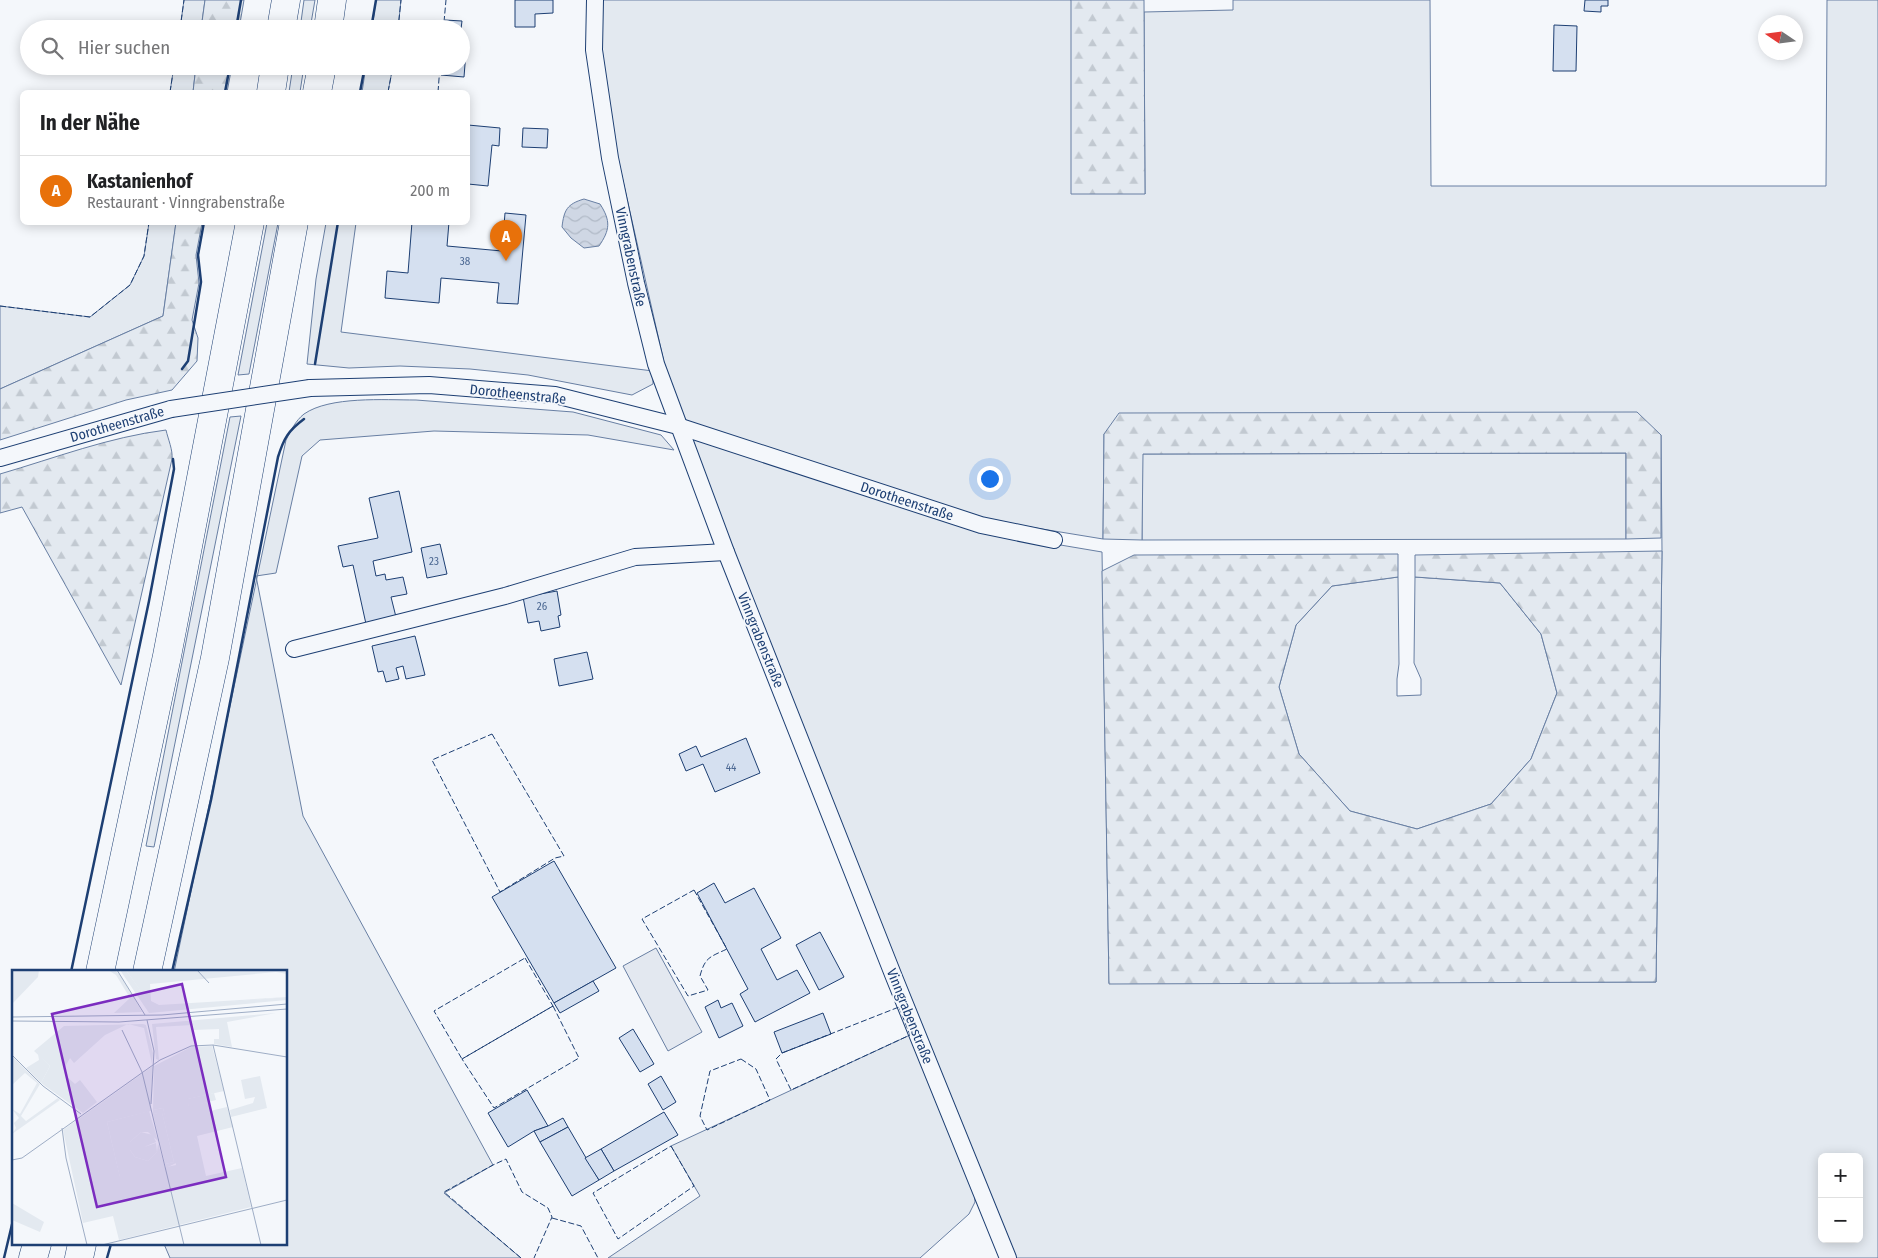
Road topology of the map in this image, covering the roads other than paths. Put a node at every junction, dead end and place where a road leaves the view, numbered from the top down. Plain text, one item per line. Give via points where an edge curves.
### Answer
1 (286, 0) edge
2 (332, 0) edge
3 (595, 0) edge
4 (283, 20) edge
5 (329, 20) edge
6 (274, 75) edge
7 (320, 75) edge
8 (271, 90) edge
9 (317, 90) edge
10 (249, 225) edge
11 (293, 225) edge
12 (678, 426) junction
13 (0, 458) edge
14 (1054, 540) dead end
15 (726, 552) junction
16 (294, 649) dead end
17 (100, 970) edge
18 (147, 970) edge
19 (1008, 1258) edge

1 - 4 highway
2 - 5 highway
3 - 12 street, Vinngrabenstraße via 594,50 610,158 656,364
6 - 8 highway
7 - 9 highway
10 - 17 highway via 169,646
11 - 18 highway via 215,658
12 - 13 street, Dorotheenstraße, bridge via 556,395 429,385 310,388 171,409
12 - 14 street, Dorotheenstraße via 981,525
12 - 15 street, Vinngrabenstraße
15 - 16 street via 635,557 505,596
15 - 19 street, Vinngrabenstraße

